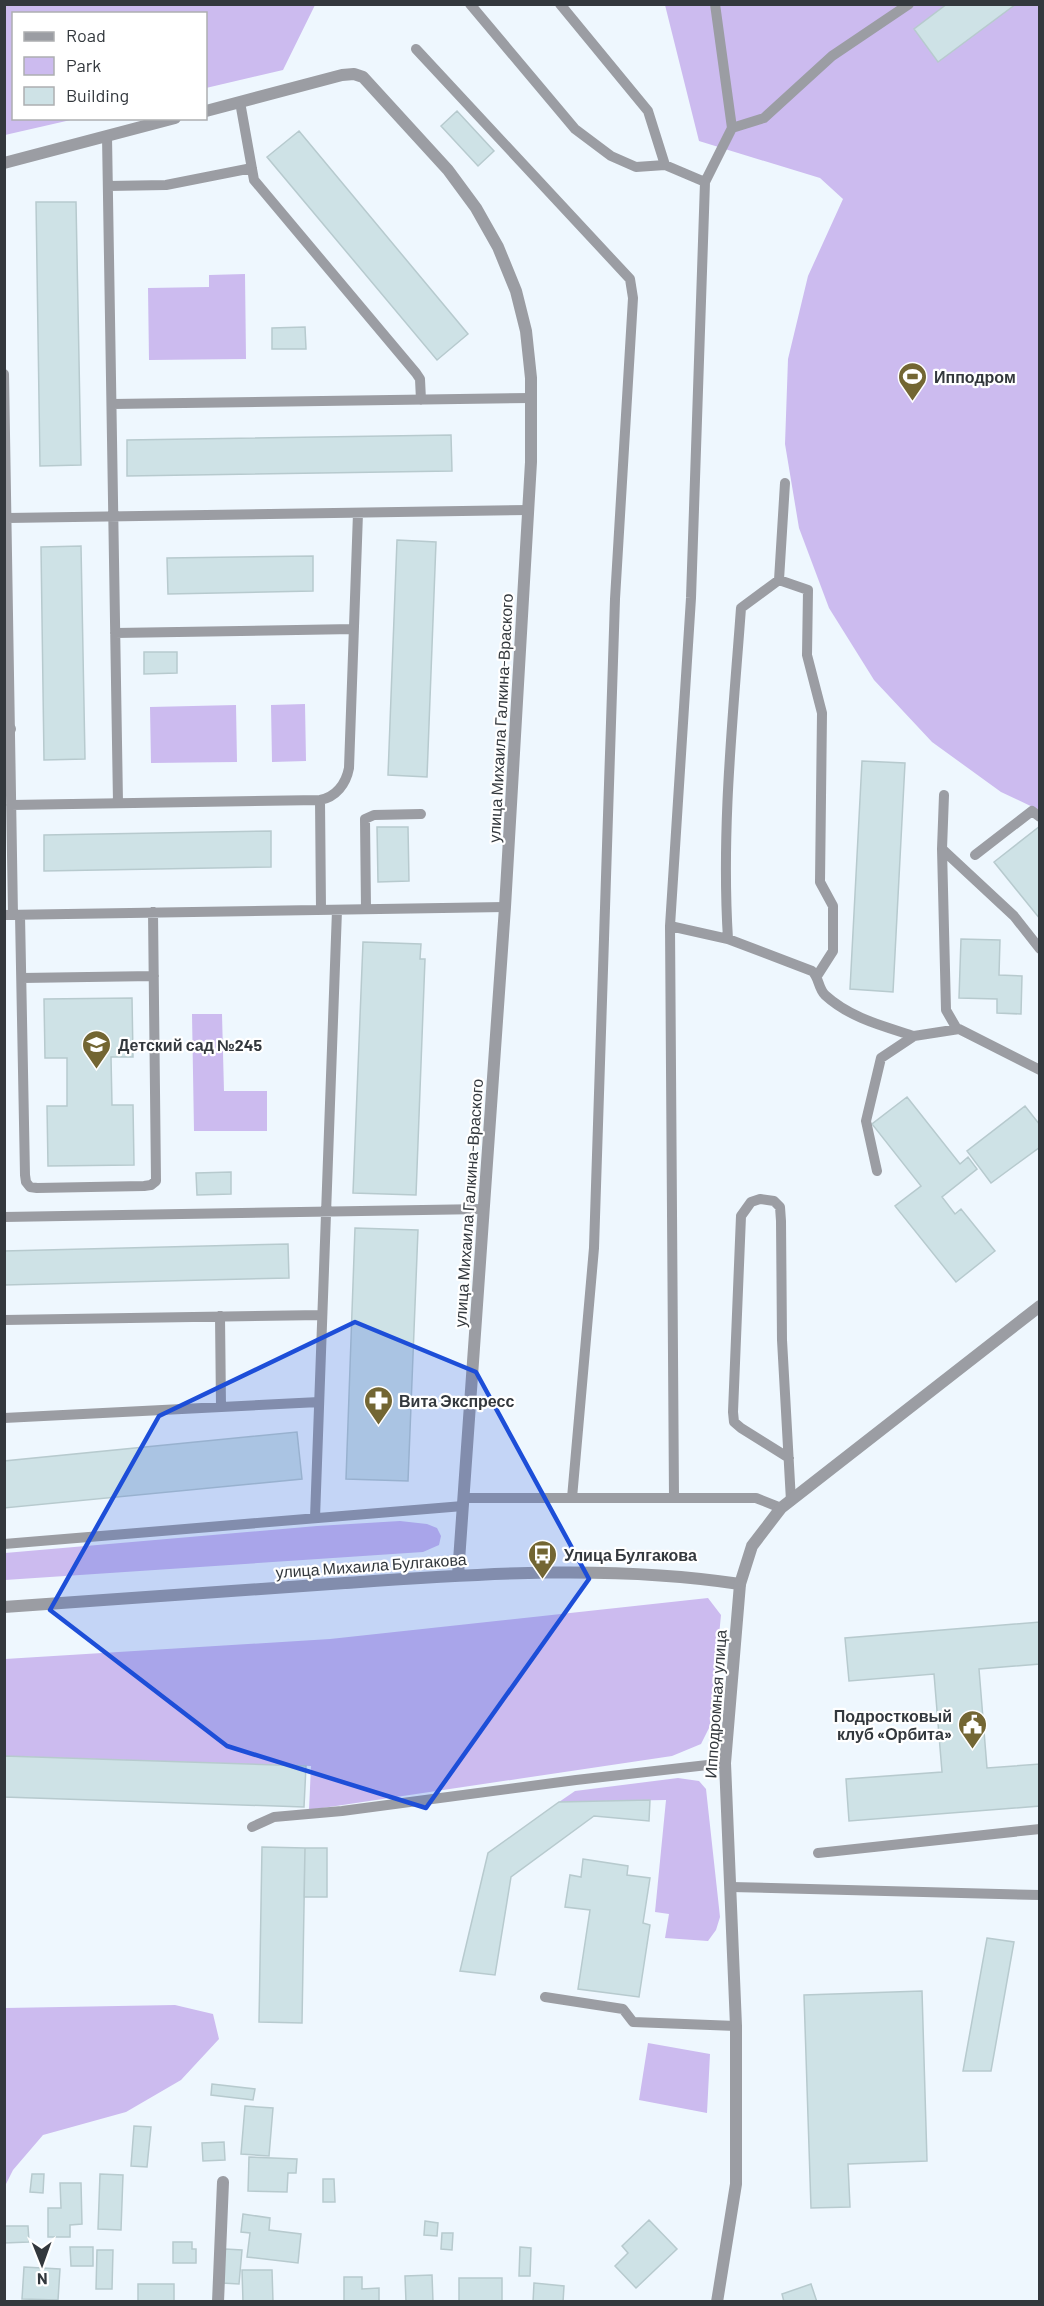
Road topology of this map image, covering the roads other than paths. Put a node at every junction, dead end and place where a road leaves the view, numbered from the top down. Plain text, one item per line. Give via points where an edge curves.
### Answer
1 (470, 4) edge
2 (560, 4) edge
3 (715, 4) edge
4 (909, 4) edge
5 (416, 49) dead end
6 (240, 102) junction
7 (207, 111) edge
8 (168, 120) edge
9 (732, 128) junction
10 (108, 136) junction
11 (4, 163) edge
12 (665, 165) junction
13 (252, 168) junction
14 (705, 182) junction
15 (108, 186) junction
16 (4, 374) edge
17 (531, 398) junction
18 (421, 400) junction
19 (112, 404) junction
20 (785, 483) dead end
21 (528, 510) junction
22 (358, 513) junction
23 (113, 517) junction
24 (7, 518) junction
25 (779, 580) junction
26 (354, 629) junction
27 (115, 633) junction
28 (7, 729) edge
29 (944, 795) dead end
30 (320, 800) junction
31 (118, 803) junction
32 (11, 805) junction
33 (421, 814) dead end
34 (1040, 817) edge
35 (942, 849) junction
36 (975, 855) dead end
37 (506, 907) junction
38 (338, 909) junction
39 (366, 909) junction
40 (321, 910) junction
41 (153, 912) junction
42 (13, 915) edge
43 (670, 927) junction
44 (728, 939) junction
45 (1040, 949) edge
46 (154, 976) junction
47 (817, 976) junction
48 (22, 978) junction
49 (957, 1029) junction
50 (914, 1036) junction
51 (1040, 1070) edge
52 (877, 1171) dead end
53 (484, 1209) junction
54 (326, 1212) junction
55 (4, 1217) edge
56 (1040, 1306) edge
57 (322, 1315) junction
58 (220, 1316) junction
59 (4, 1320) edge
60 (319, 1402) junction
61 (221, 1407) junction
62 (4, 1418) edge
63 (789, 1458) junction
64 (572, 1498) junction
65 (674, 1498) junction
66 (791, 1500) junction
67 (464, 1502) junction
68 (781, 1508) junction
69 (315, 1518) junction
70 (4, 1544) edge
71 (458, 1575) junction
72 (740, 1584) junction
73 (4, 1607) edge
74 (725, 1763) junction
75 (252, 1827) dead end
76 (1040, 1829) edge
77 (818, 1853) dead end
78 (731, 1887) junction
79 (1040, 1894) edge
80 (545, 1997) dead end
81 (736, 2026) junction
82 (223, 2182) dead end
83 (218, 2301) edge
84 (717, 2301) edge

1 - 12 lane via 575,129 611,156 636,167
2 - 12 lane via 648,111
3 - 9 lane
4 - 9 lane via 832,57 764,118
5 - 64 lane via 630,279 633,298 615,599 594,1248
6 - 7 street, улица Михаила Галкина-Враского
6 - 13 lane
6 - 17 street, улица Михаила Галкина-Враского via 342,75 354,74 370,83 448,170 498,246 516,291 526,331
8 - 10 street
9 - 14 lane
10 - 11 street
10 - 15 lane
12 - 14 lane
13 - 15 lane via 166,185
13 - 18 lane via 254,180 416,373
14 - 43 lane via 691,598
15 - 19 lane
16 - 24 lane
17 - 18 lane
17 - 21 street, улица Михаила Галкина-Враского
18 - 19 lane
19 - 23 lane
20 - 25 lane
21 - 22 lane
21 - 37 street, улица Михаила Галкина-Враского
22 - 23 lane
22 - 26 lane
23 - 24 lane
23 - 27 lane
24 - 28 lane
25 - 44 lane via 741,608 725,896
25 - 47 lane via 808,590 807,656 822,713 820,882 833,906 833,951
26 - 27 lane
26 - 30 lane via 347,778 334,794
27 - 31 lane
28 - 32 lane
29 - 35 lane
30 - 31 lane
30 - 40 lane
31 - 32 lane
32 - 42 lane
33 - 39 lane via 374,814 365,819
34 - 36 lane via 1032,811
35 - 45 lane via 1014,916
35 - 49 lane via 946,1010
37 - 39 lane
37 - 53 street, улица Михаила Галкина-Враского
38 - 39 lane
38 - 40 lane
38 - 54 lane
40 - 41 lane
41 - 42 lane
41 - 46 lane
42 - 48 lane
43 - 44 lane
43 - 65 lane
44 - 47 lane
46 - 48 lane
46 - 48 lane via 156,1181 144,1186 49,1188 30,1187 25,1175
47 - 50 lane via 823,993 855,1016
49 - 50 lane
49 - 51 lane
50 - 52 lane via 881,1058 866,1121
53 - 54 lane
53 - 67 street, улица Михаила Галкина-Враского
54 - 55 lane
54 - 57 lane
56 - 66 street, Ипподромная улица
57 - 58 lane
57 - 60 lane
58 - 59 lane
58 - 61 lane
60 - 61 lane
60 - 69 lane
61 - 62 lane
63 - 63 lane via 782,1340 781,1214 774,1201 760,1199 751,1202 741,1216 734,1422
63 - 66 lane
64 - 65 lane
64 - 67 lane
65 - 68 lane via 756,1498
66 - 68 street, Ипподромная улица
67 - 69 lane
67 - 71 street, улица Михаила Галкина-Враского
68 - 72 street, Ипподромная улица via 752,1546
69 - 70 lane
71 - 72 street, улица Михаила Булгакова via 602,1574
71 - 73 street, улица Михаила Булгакова
72 - 74 street, Ипподромная улица
74 - 75 lane via 317,1815 274,1817
74 - 78 street, Ипподромная улица
76 - 77 lane
78 - 79 lane
78 - 81 street, Ипподромная улица
80 - 81 lane via 623,2009 633,2022
81 - 84 street, Ипподромная улица via 736,2184
82 - 83 street

